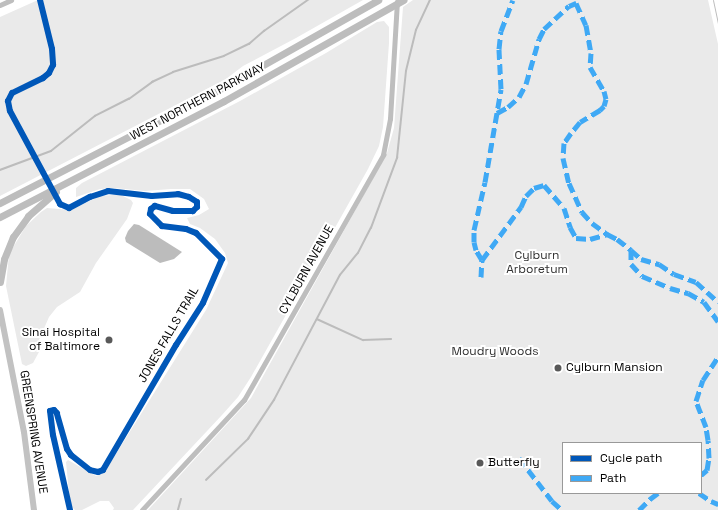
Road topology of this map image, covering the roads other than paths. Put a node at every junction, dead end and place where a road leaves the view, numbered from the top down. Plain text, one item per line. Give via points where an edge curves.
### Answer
1 (11, 0) edge
2 (378, 0) edge
3 (399, 1) edge
4 (0, 5) edge
5 (69, 182) junction
6 (0, 203) edge
7 (0, 217) edge
8 (0, 282) edge
9 (0, 310) edge
10 (34, 510) edge
11 (142, 510) edge

1 - 4 street
2 - 6 main road, WEST NORTHERN PARKWAY via 219,90
3 - 5 main road, WEST NORTHERN PARKWAY via 256,84
3 - 11 street, CYLBURN AVENUE via 389,134 382,155 244,400
5 - 7 main road, WEST NORTHERN PARKWAY
5 - 8 main road via 38,207 21,225 8,248
9 - 10 main road, GREENSPRING AVENUE via 24,432

